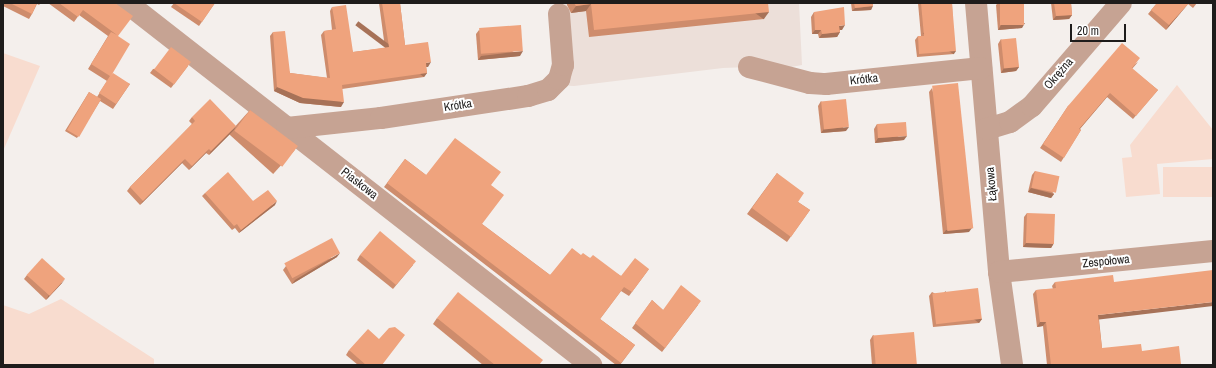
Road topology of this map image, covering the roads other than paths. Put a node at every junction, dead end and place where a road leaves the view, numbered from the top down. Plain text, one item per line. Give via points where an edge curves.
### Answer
1 (127, 3) edge
2 (976, 3) edge
3 (1121, 3) edge
4 (559, 14) dead end
5 (749, 67) dead end
6 (981, 68) junction
7 (287, 128) junction
8 (987, 129) junction
9 (1213, 251) edge
10 (999, 272) junction
11 (591, 365) edge
12 (1012, 365) edge

1 - 7 street, Piaskowa
2 - 6 street, Łąkowa
3 - 8 street, Okrężna via 1032,106 1010,122
4 - 7 street, Krótka via 562,65 559,79 548,90 528,96
5 - 6 street, Krótka via 810,83 826,84
6 - 8 street, Łąkowa
7 - 11 street, Piaskowa
8 - 10 street, Łąkowa
9 - 10 street, Zespołowa
10 - 12 street, Łąkowa

